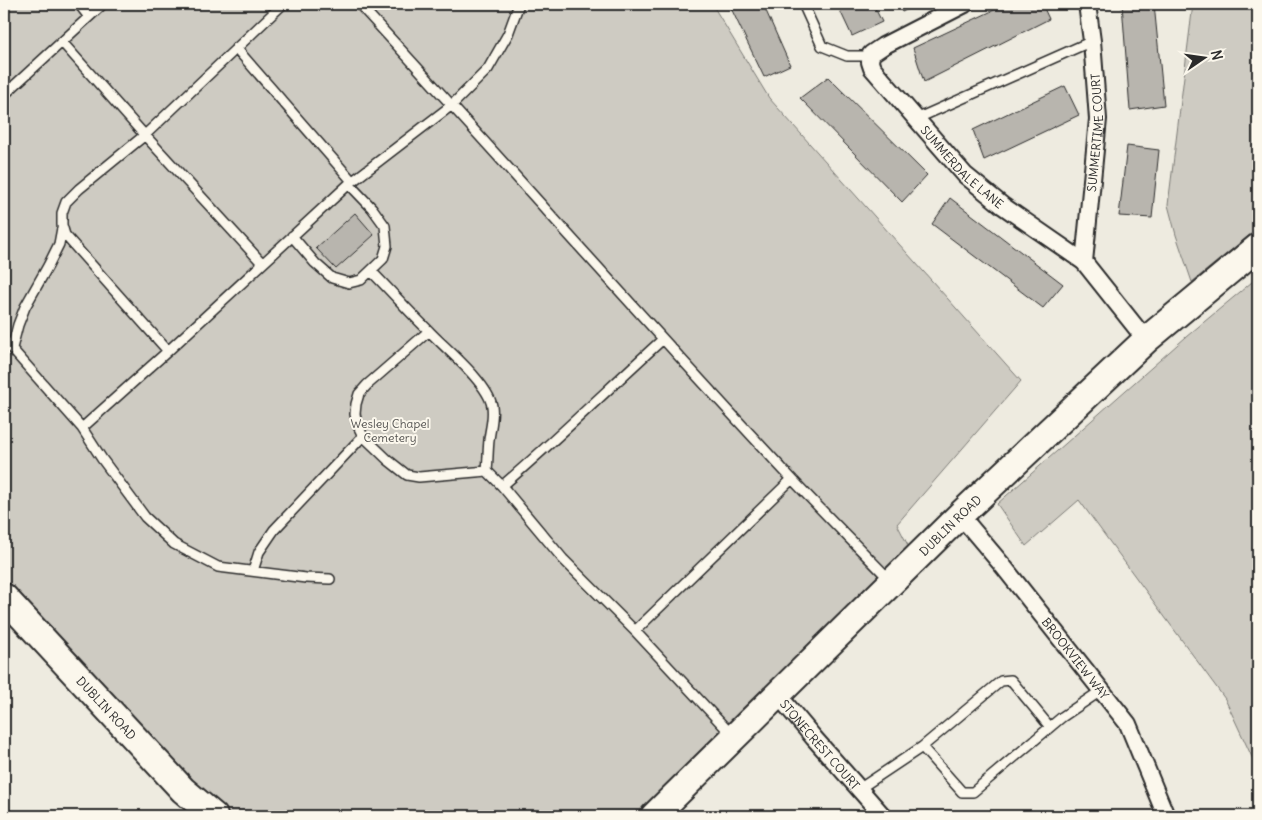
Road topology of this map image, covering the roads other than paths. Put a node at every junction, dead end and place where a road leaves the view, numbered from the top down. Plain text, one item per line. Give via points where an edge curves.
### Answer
1 (79, 4) edge
2 (103, 4) edge
3 (282, 4) edge
4 (359, 4) edge
5 (519, 4) edge
6 (803, 4) edge
7 (965, 4) edge
8 (1087, 4) edge
9 (89, 17) junction
10 (1092, 41) junction
11 (62, 42) junction
12 (236, 48) junction
13 (870, 56) junction
14 (4, 94) edge
15 (452, 105) junction
16 (916, 119) junction
17 (145, 135) junction
18 (350, 182) junction
19 (62, 225) junction
20 (292, 236) junction
21 (1258, 247) edge
22 (1084, 262) junction
23 (262, 263) junction
24 (372, 270) junction
25 (429, 331) junction
26 (663, 339) junction
27 (4, 340) edge
28 (1146, 340) junction
29 (12, 348) junction
30 (168, 351) junction
31 (82, 428) junction
32 (363, 436) junction
33 (487, 471) junction
34 (792, 479) junction
35 (502, 486) junction
36 (960, 515) junction
37 (253, 571) junction
38 (330, 579) dead end
39 (892, 582) junction
40 (4, 597) edge
41 (635, 631) junction
42 (1102, 690) junction
43 (778, 695) junction
44 (1050, 727) junction
45 (735, 738) junction
46 (922, 747) junction
47 (859, 789) junction
48 (214, 816) edge
49 (654, 816) edge
50 (883, 816) edge
51 (1166, 816) edge

1 - 9 lane
2 - 9 lane
3 - 12 lane
4 - 15 lane
5 - 15 lane via 508,34 488,69
6 - 13 lane via 822,46 846,56
7 - 13 street via 883,46
8 - 10 street, SUMMERTIME COURT
9 - 11 lane
10 - 16 lane
10 - 22 street, SUMMERTIME COURT via 1098,119
11 - 14 lane
11 - 17 lane
12 - 17 lane
12 - 18 lane
13 - 16 street, SUMMERDALE LANE via 872,68
15 - 18 lane
15 - 26 lane
16 - 22 street, SUMMERDALE LANE via 965,175 1003,206
17 - 19 lane via 66,202
17 - 23 lane
18 - 20 lane
18 - 24 lane via 385,226 383,260
19 - 29 lane via 59,244 25,307
19 - 30 lane via 65,235
20 - 23 lane
20 - 24 lane via 332,278 349,283 361,280
21 - 28 main road, DUBLIN ROAD
22 - 28 street, SUMMERDALE LANE
23 - 30 lane
24 - 25 lane
25 - 32 lane via 359,394 355,414
25 - 33 lane via 477,380 492,405
26 - 34 lane
26 - 35 lane
27 - 29 lane
28 - 36 main road, DUBLIN ROAD
29 - 31 lane
30 - 31 lane
31 - 37 lane via 145,517 174,544 218,567
32 - 33 lane via 408,475 419,477
32 - 37 lane via 274,530 259,552
33 - 35 lane
34 - 39 lane
34 - 41 lane
35 - 41 lane via 563,559
36 - 39 main road, DUBLIN ROAD
36 - 42 street, BROOKVIEW WAY
37 - 38 lane
39 - 43 main road, DUBLIN ROAD
40 - 48 main road, DUBLIN ROAD via 183,790
41 - 45 lane
42 - 44 lane
42 - 51 street, BROOKVIEW WAY via 1128,724
43 - 45 main road, DUBLIN ROAD
43 - 47 street, STONECREST COURT
44 - 46 lane via 973,792 962,792
44 - 46 lane via 1011,680 1001,681
45 - 49 main road, DUBLIN ROAD
46 - 47 lane
47 - 50 street, STONECREST COURT

